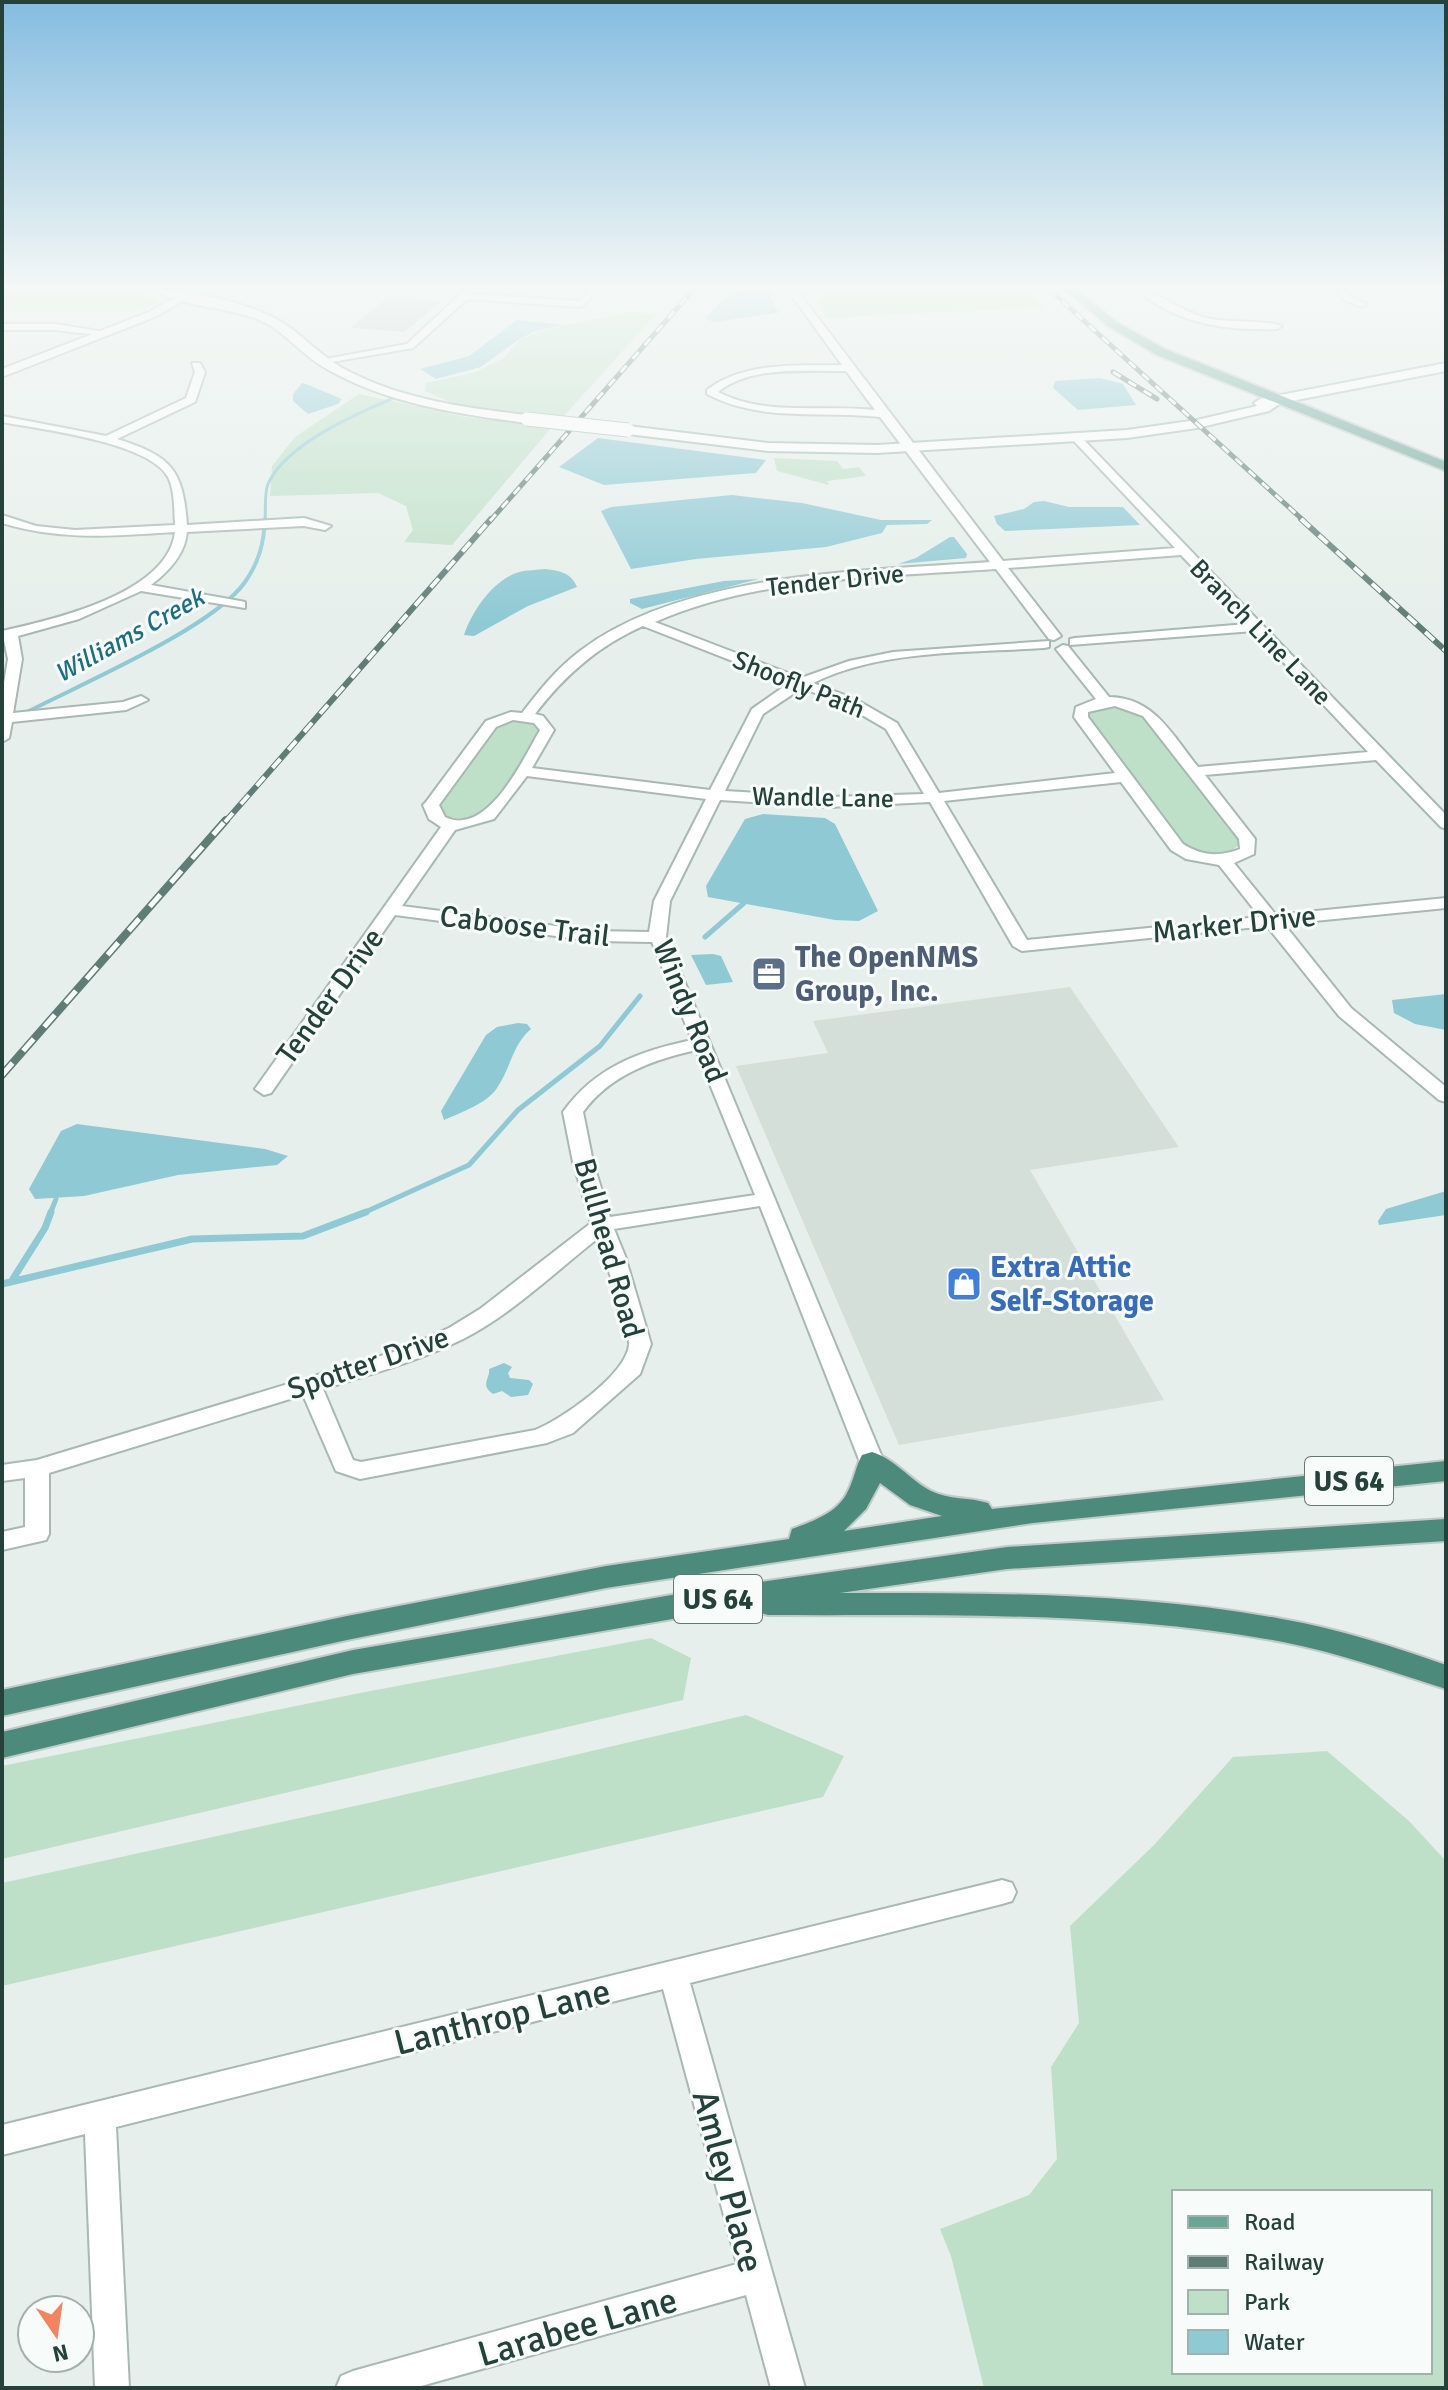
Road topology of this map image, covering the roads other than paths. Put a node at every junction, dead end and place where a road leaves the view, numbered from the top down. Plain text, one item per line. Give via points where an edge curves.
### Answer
1 (190, 401) edge
2 (418, 401) edge
3 (726, 401) edge
4 (873, 401) edge
5 (1276, 401) junction
6 (883, 414) junction
7 (2, 419) edge
8 (1077, 439) junction
9 (105, 441) junction
10 (1011, 441) junction
11 (909, 447) junction
12 (1446, 467) edge
13 (2, 519) edge
14 (325, 526) dead end
15 (182, 528) junction
16 (1183, 551) junction
17 (999, 565) junction
18 (140, 587) junction
19 (240, 605) dead end
20 (644, 622) junction
21 (1257, 627) junction
22 (6, 634) edge
23 (1049, 640) junction
24 (1069, 646) junction
25 (797, 682) junction
26 (141, 700) dead end
27 (1105, 701) junction
28 (527, 716) junction
29 (6, 718) junction
30 (2, 738) edge
31 (1379, 755) junction
32 (521, 771) junction
33 (1194, 772) junction
34 (1124, 777) junction
35 (717, 794) junction
36 (936, 797) junction
37 (1446, 824) edge
38 (451, 825) junction
39 (1224, 861) junction
40 (1446, 903) edge
41 (392, 910) junction
42 (1271, 921) junction
43 (658, 937) junction
44 (1022, 946) joint
45 (701, 1044) junction
46 (264, 1089) dead end
47 (1446, 1096) edge
48 (767, 1199) junction
49 (602, 1225) junction
50 (310, 1384) junction
51 (872, 1462) junction
52 (37, 1468) junction
53 (1446, 1471) edge
54 (2, 1473) edge
55 (1033, 1513) junction
56 (1446, 1530) edge
57 (2, 1541) edge
58 (742, 1556) junction
59 (689, 1603) junction
60 (1446, 1677) edge
61 (2, 1703) edge
62 (2, 1745) edge
63 (1002, 1892) dead end
64 (673, 1973) junction
65 (100, 2117) junction
66 (2, 2140) edge
67 (755, 2276) junction
68 (112, 2388) edge
69 (353, 2388) edge
70 (788, 2388) edge

1 - 9 street
2 - 11 main road, bridge via 527,419 773,447
3 - 6 street via 754,408
4 - 6 street
5 - 8 main road via 1197,424
5 - 10 main road via 1148,427
5 - 12 main road
6 - 11 street
7 - 9 street
8 - 10 main road
8 - 16 street, Branch Line Lane
9 - 15 street via 148,454 167,467 177,480
10 - 11 main road
11 - 17 street
13 - 15 street via 75,534
14 - 15 street via 304,522
15 - 18 street via 170,561
16 - 17 street, Tender Drive
16 - 21 street, Branch Line Lane
17 - 20 street, Tender Drive via 788,583 718,597
17 - 23 street
18 - 19 street
18 - 22 street via 82,613
20 - 25 street, Shoofly Path
20 - 28 street, Tender Drive via 574,662
21 - 24 street
21 - 31 street, Branch Line Lane
22 - 29 street via 15,659
23 - 24 street, Windy Road
23 - 25 street, Windy Road via 882,658
24 - 27 street
25 - 35 street, Windy Road via 757,712
25 - 36 street, Shoofly Path via 862,707 892,726
26 - 29 street
27 - 33 street via 1132,704 1148,713
27 - 34 street via 1090,704 1081,717
28 - 32 street via 544,722 547,730
28 - 38 street via 491,724 431,805 432,815
29 - 30 street
31 - 33 street
31 - 37 street, Branch Line Lane
32 - 35 street, Wandle Lane
32 - 38 street via 492,814
33 - 39 street via 1247,839 1248,851
34 - 36 street, Wandle Lane
34 - 39 street via 1177,847 1192,856
35 - 36 street, Wandle Lane via 825,802
35 - 43 street, Windy Road via 662,901
36 - 44 street, Shoofly Path
38 - 41 street, Tender Drive
39 - 42 street
40 - 42 street, Marker Drive
41 - 43 street, Caboose Trail via 594,936
41 - 46 street, Tender Drive
42 - 44 street, Marker Drive
42 - 47 street via 1345,1012
43 - 45 street, Windy Road
45 - 48 street, Windy Road
45 - 49 street, Bullhead Road via 656,1052 622,1070 590,1089 573,1112
48 - 49 street, Spotter Drive
48 - 51 street, Windy Road
49 - 50 street, Spotter Drive via 457,1333 405,1356
49 - 50 street, Bullhead Road via 640,1344 632,1369 565,1427 539,1437 360,1471 344,1465
50 - 52 street, Spotter Drive
51 - 55 highway via 936,1507
51 - 58 highway via 860,1500 839,1521
52 - 54 street, Spotter Drive
52 - 57 street via 37,1534
53 - 55 highway, US 64
55 - 58 highway, US 64
56 - 59 highway, US 64 via 1007,1558
58 - 61 highway, US 64 via 347,1628
59 - 60 highway via 1064,1607 1211,1619 1319,1639
59 - 62 highway, US 64 via 353,1662
63 - 64 street, Lanthrop Lane
64 - 65 street, Lanthrop Lane
64 - 67 street, Amley Place
65 - 66 street, Lanthrop Lane
65 - 68 street
67 - 69 street, Larabee Lane
67 - 70 street, Amley Place

